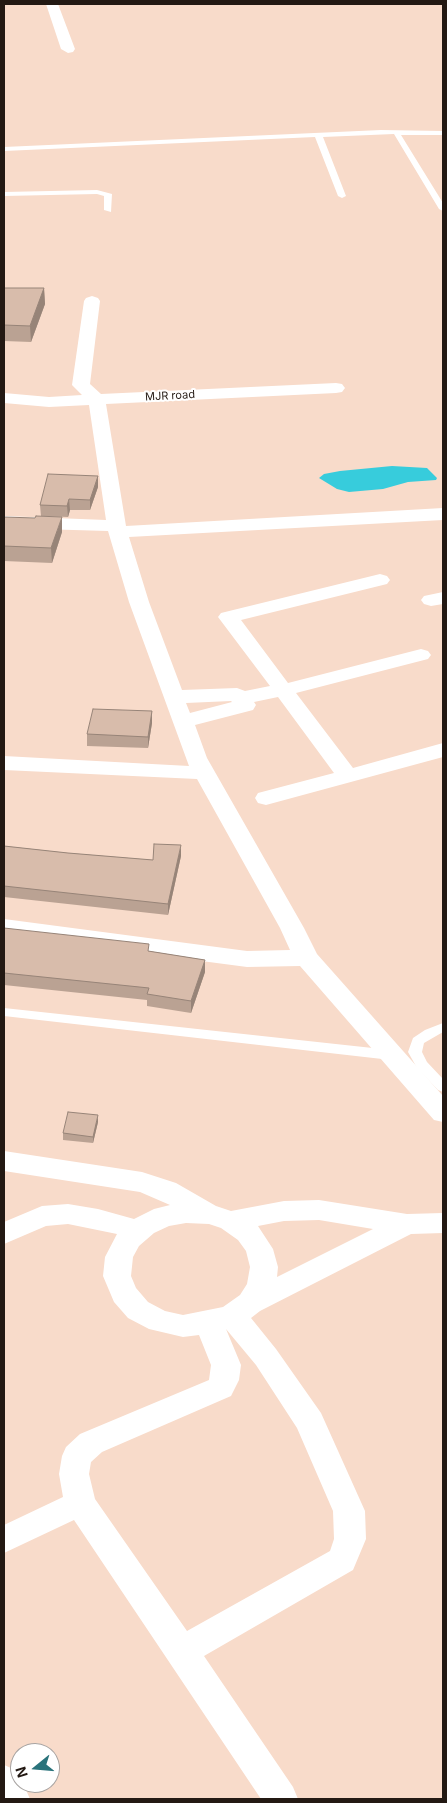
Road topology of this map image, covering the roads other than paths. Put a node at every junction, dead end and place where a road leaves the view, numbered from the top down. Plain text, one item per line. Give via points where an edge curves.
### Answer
1 (52, 4) edge
2 (68, 50) dead end
3 (396, 132) junction
4 (443, 133) edge
5 (318, 135) junction
6 (4, 149) edge
7 (4, 194) edge
8 (342, 196) dead end
9 (443, 209) edge
10 (108, 210) dead end
11 (92, 301) dead end
12 (336, 388) dead end
13 (4, 398) edge
14 (98, 400) junction
15 (443, 514) edge
16 (4, 522) edge
17 (118, 529) junction
18 (380, 580) dead end
19 (421, 654) dead end
20 (284, 690) junction
21 (175, 697) junction
22 (240, 698) junction
23 (183, 721) junction
24 (443, 750) edge
25 (4, 763) edge
26 (204, 773) junction
27 (348, 776) junction
28 (266, 798) dead end
29 (4, 927) edge
30 (306, 958) junction
31 (4, 1012) edge
32 (443, 1027) edge
33 (394, 1056) junction
34 (443, 1087) edge
35 (443, 1112) edge
36 (4, 1161) edge
37 (220, 1218) junction
38 (443, 1223) edge
39 (407, 1224) junction
40 (138, 1230) junction
41 (4, 1234) edge
42 (230, 1314) junction
43 (80, 1504) junction
44 (4, 1540) edge
45 (182, 1650) junction
46 (4, 1782) edge
47 (13, 1799) edge
48 (281, 1799) edge

1 - 2 street
3 - 4 lane
3 - 5 lane
3 - 9 lane
5 - 6 lane
5 - 8 lane
7 - 10 lane via 97,192 108,194
11 - 14 street via 81,385
12 - 14 street, MJR road
13 - 14 street, MJR road via 49,402
14 - 17 street
15 - 17 street
16 - 17 street
17 - 21 street via 139,602
18 - 20 street via 228,617
19 - 20 street
20 - 22 street
20 - 27 street
21 - 22 street via 237,694
21 - 23 street
22 - 23 street via 245,705
23 - 26 street
24 - 27 street
25 - 26 street
26 - 30 street
27 - 28 street
29 - 30 street via 247,958
30 - 33 street
31 - 33 lane
32 - 34 lane via 418,1041 415,1052 422,1065
33 - 35 street
36 - 37 street via 142,1182 166,1190
37 - 39 street via 319,1210
37 - 40 street via 186,1213 164,1216
37 - 42 street via 248,1233 260,1249 264,1267 261,1285
38 - 39 street
39 - 42 street
40 - 41 street via 98,1218 68,1214 42,1216
40 - 42 street via 128,1239 119,1257 117,1276 124,1294 138,1310 159,1321 183,1326
42 - 43 street via 224,1380 220,1388 91,1443 77,1456 74,1474
42 - 45 street via 266,1357 310,1422 349,1511 350,1539 342,1560
43 - 44 street
43 - 45 street
45 - 48 street
46 - 47 street

